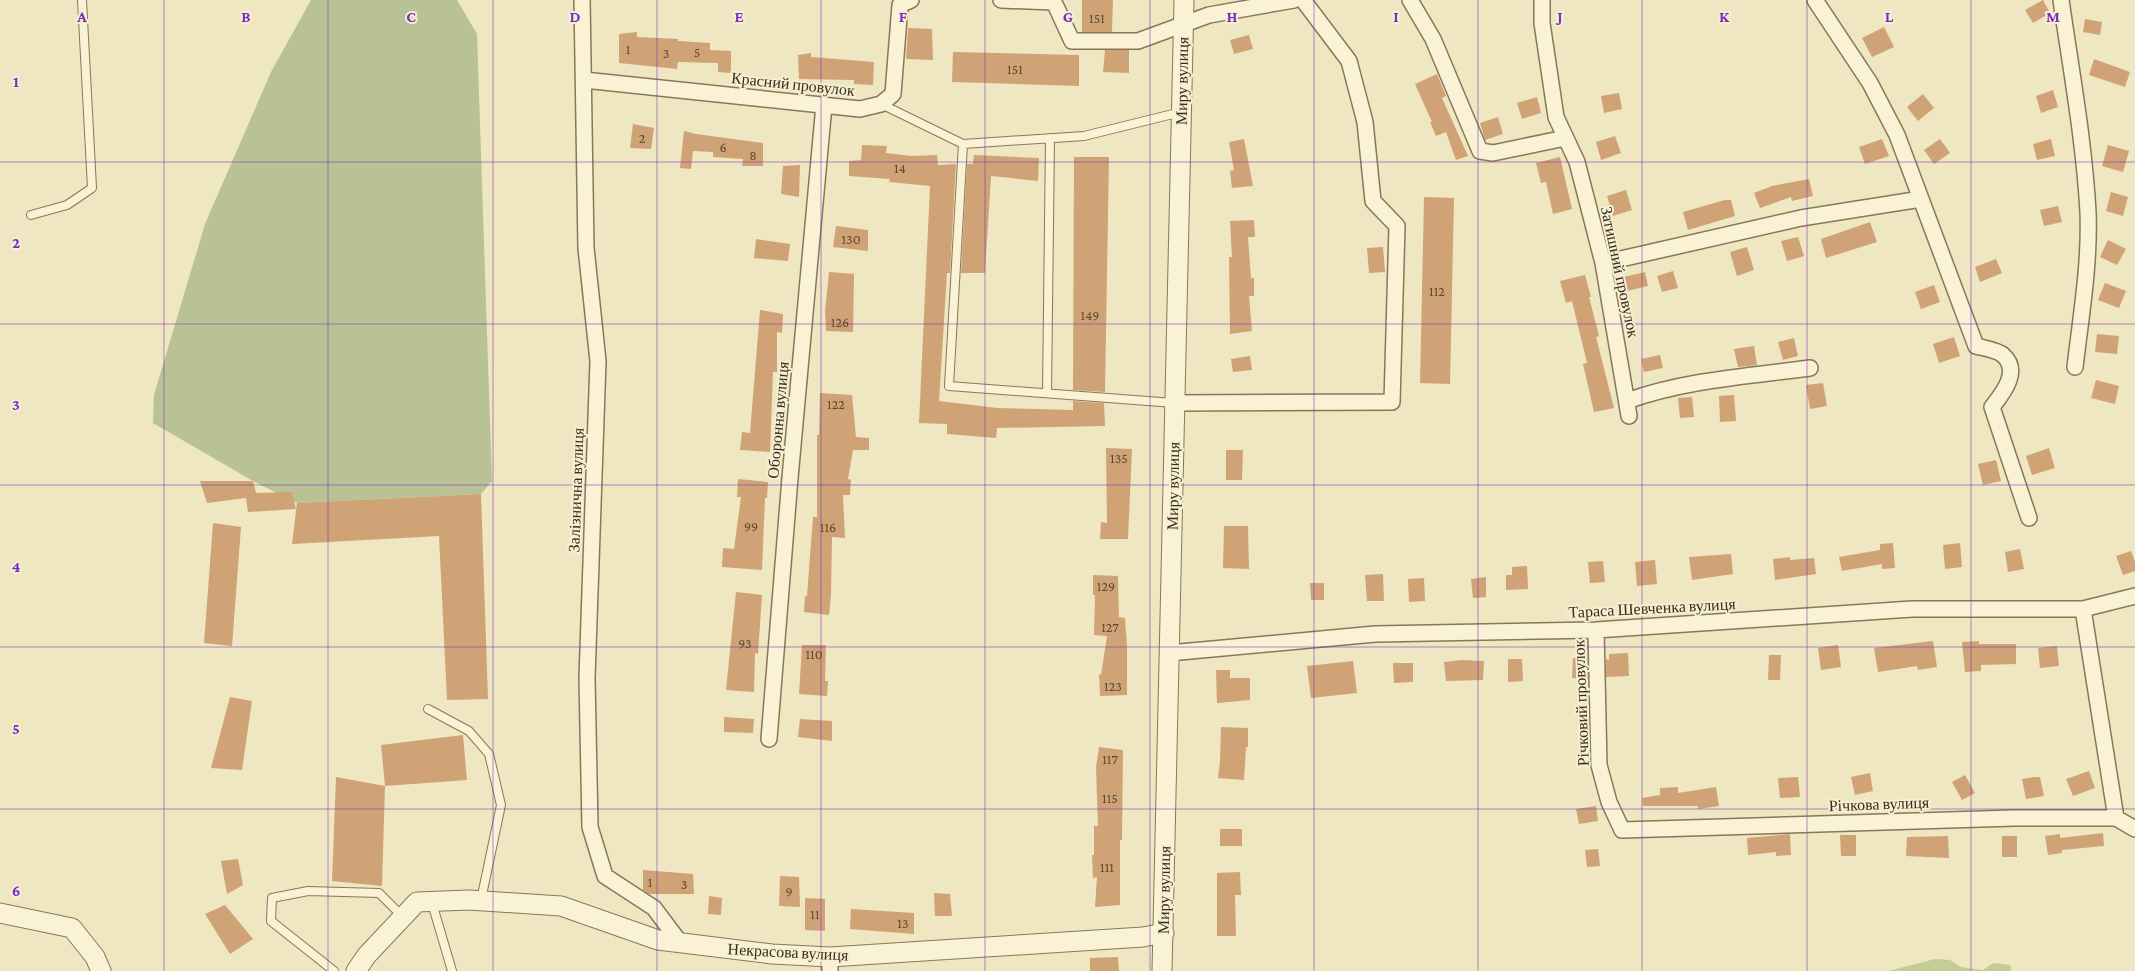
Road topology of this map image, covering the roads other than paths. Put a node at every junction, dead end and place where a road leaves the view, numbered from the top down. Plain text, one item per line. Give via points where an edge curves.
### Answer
1 (82, 0) edge
2 (582, 0) edge
3 (911, 0) edge
4 (1001, 0) edge
5 (1184, 0) edge
6 (1294, 0) edge
7 (1303, 0) edge
8 (1410, 0) edge
9 (1542, 0) edge
10 (1815, 0) edge
11 (2061, 0) edge
12 (1053, 1) edge
13 (1183, 24) junction
14 (584, 80) junction
15 (881, 104) junction
16 (824, 105) junction
17 (1181, 112) junction
18 (1050, 138) junction
19 (1565, 138) junction
20 (963, 144) junction
21 (1921, 199) junction
22 (31, 215) dead end
23 (1603, 263) junction
24 (2075, 367) dead end
25 (1810, 368) dead end
26 (1047, 393) junction
27 (1174, 403) junction
28 (2029, 518) dead end
29 (2135, 596) edge
30 (2083, 609) junction
31 (1596, 630) junction
32 (1169, 653) junction
33 (428, 710) dead end
34 (769, 739) dead end
35 (2116, 818) junction
36 (2135, 829) edge
37 (1622, 830) joint
38 (481, 900) junction
39 (424, 901) junction
40 (0, 913) edge
41 (403, 917) junction
42 (1164, 933) junction
43 (681, 944) junction
44 (830, 964) edge
45 (101, 971) edge
46 (334, 971) edge
47 (356, 971) edge
48 (452, 971) edge
49 (1162, 971) edge

1 - 22 lane via 92,188 66,205
2 - 14 street, Залізнична вулиця
3 - 15 street via 900,5 894,94
4 - 12 street
5 - 13 street, Миру вулиця
6 - 13 street via 1209,15
7 - 27 street via 1349,61 1365,122 1373,201 1398,226 1392,402
8 - 19 street via 1433,39 1480,151 1493,153
9 - 19 street, Затишний провулок via 1542,23 1556,117
10 - 21 street via 1870,84 1897,135
11 - 24 street via 2080,127 2088,213 2086,270
12 - 13 street via 1072,41 1138,41
13 - 17 street, Миру вулиця
14 - 16 street, Красний провулок
14 - 43 street, Залізнична вулиця via 586,248 598,361 587,678 590,827 605,876 654,908
15 - 16 street, Красний провулок via 860,109
15 - 20 lane
16 - 34 street, Оборонна вулиця
17 - 18 lane via 1084,136
17 - 27 street, Миру вулиця
18 - 20 lane
18 - 26 lane
19 - 23 street, Затишний провулок via 1577,162
20 - 26 lane via 949,386
21 - 23 street via 1801,218
21 - 28 street via 1976,346 2002,354 2010,365 2006,389 1992,407
23 - 25 street, Затишний провулок via 1628,408 1653,391
26 - 27 lane
27 - 32 street, Миру вулиця
29 - 30 street, Тараса Шевченка вулиця
30 - 31 street, Тараса Шевченка вулиця via 1912,608
30 - 35 street
31 - 32 street, Тараса Шевченка вулиця via 1375,634
31 - 37 street, Річковий провулок via 1599,765 1609,802
32 - 42 street, Миру вулиця
33 - 38 lane via 469,731 489,754 501,805
35 - 36 street
35 - 37 street, Річкова вулиця
38 - 39 street, Некрасова вулиця
38 - 43 street, Некрасова вулиця via 561,906 658,940
39 - 41 street
39 - 48 lane
40 - 45 street via 72,928 95,957
41 - 46 lane via 379,893 308,891 272,898 271,921
41 - 47 street
42 - 44 street, Некрасова вулиця
42 - 49 street, Миру вулиця
43 - 44 street, Некрасова вулиця

